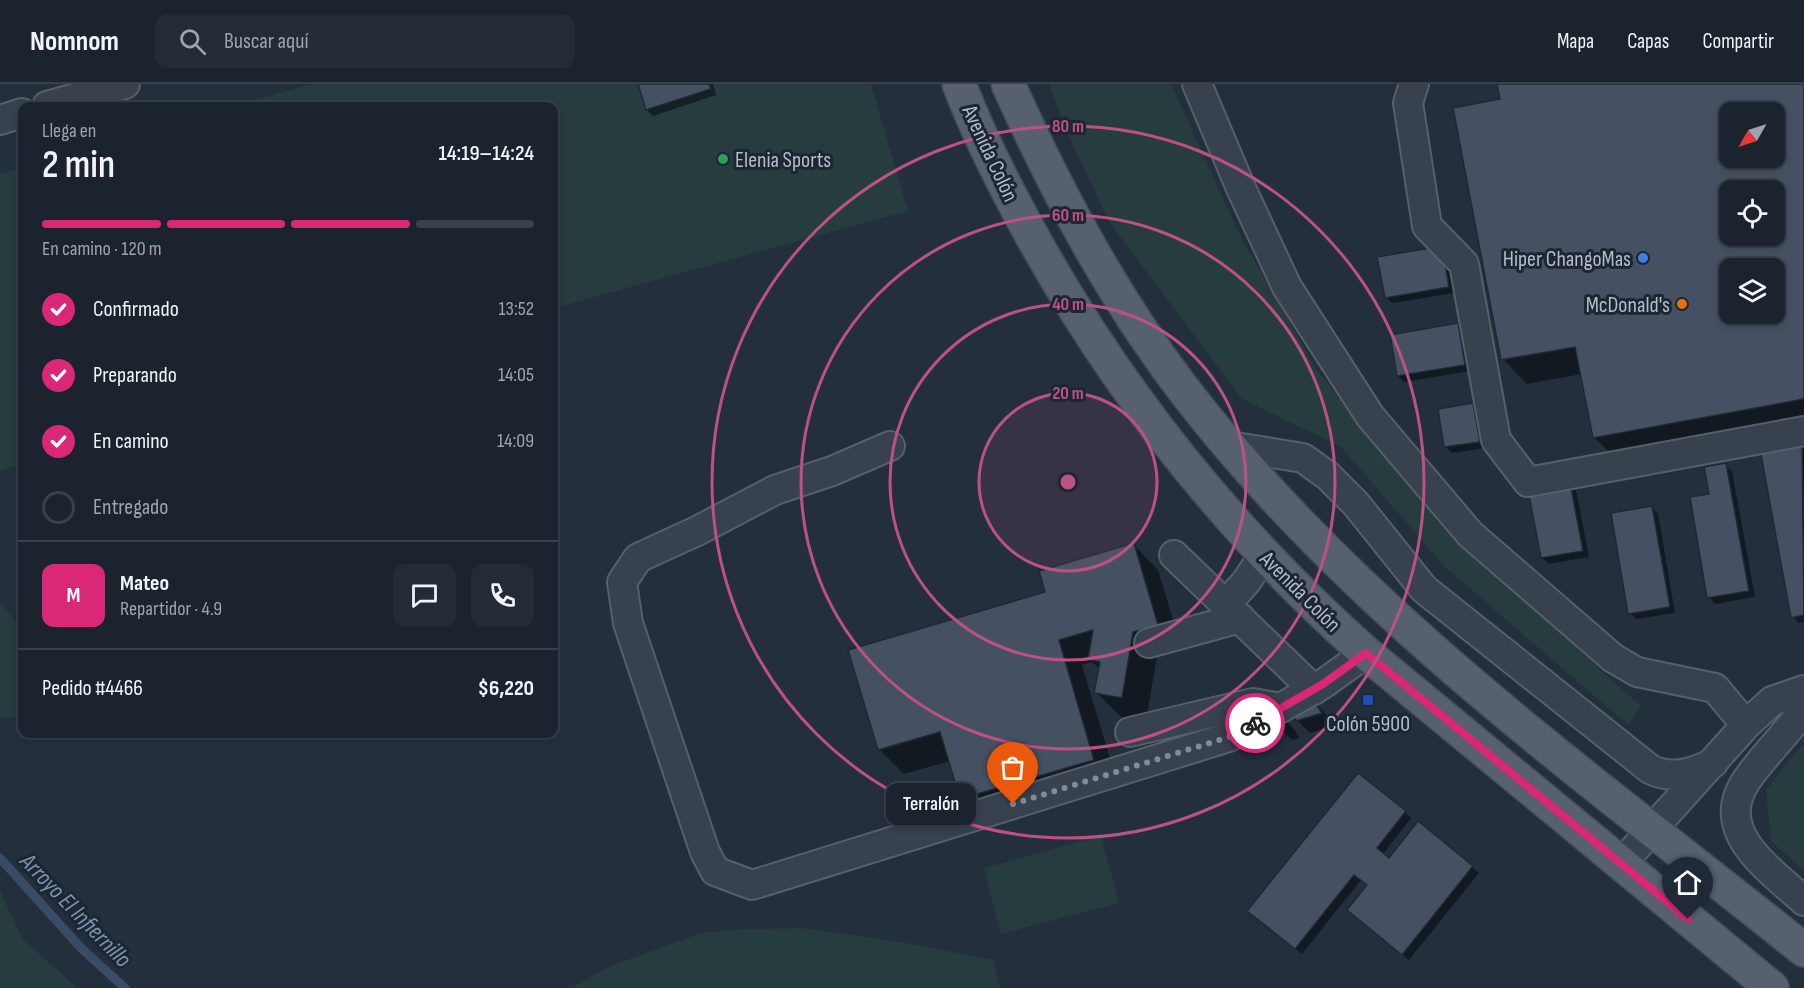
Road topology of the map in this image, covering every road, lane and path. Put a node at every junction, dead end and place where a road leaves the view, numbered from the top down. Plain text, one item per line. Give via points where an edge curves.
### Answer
1 (125, 84) edge
2 (959, 84) edge
3 (1008, 84) edge
4 (1197, 84) edge
5 (1414, 84) edge
6 (60, 102) edge
7 (18, 114) edge
8 (0, 120) edge
9 (1804, 431) edge
10 (1229, 446) junction
11 (890, 447) dead end
12 (1174, 555) dead end
13 (1264, 555) junction
14 (1233, 611) junction
15 (1149, 643) dead end
16 (1366, 653) junction
17 (1314, 690) junction
18 (1804, 690) edge
19 (1281, 708) junction
20 (1804, 709) edge
21 (1746, 725) junction
22 (1130, 732) dead end
23 (1713, 763) junction
24 (1653, 828) junction
25 (1621, 864) junction
26 (1804, 901) edge
27 (1804, 950) edge
28 (1772, 988) edge

1 - 6 street
2 - 13 main road, Avenida Colón via 1018,211 1088,332 1193,477
3 - 10 main road, Avenida Colón via 1044,163 1093,254 1173,375
4 - 21 street via 1230,166 1287,286 1370,416 1462,525 1613,658 1637,672 1715,688
5 - 9 street via 1408,103 1428,226 1464,264 1496,440 1528,482
7 - 8 street
10 - 23 street via 1303,458 1328,476 1356,504 1424,589 1650,769 1666,775 1684,774
10 - 24 main road, Avenida Colón via 1298,523 1374,597
11 - 19 street via 775,490 638,558 622,582 628,623 705,852 715,871 752,885 1229,737
12 - 14 street
13 - 14 street
13 - 16 main road, Avenida Colón
14 - 15 street
14 - 17 street
16 - 17 street
16 - 25 main road, Avenida Colón
17 - 19 street
18 - 21 street via 1772,701
19 - 22 street via 1253,703
20 - 26 street via 1750,775 1737,798 1735,814 1740,836 1757,858
21 - 23 street
23 - 24 street
24 - 25 street
24 - 27 main road, Avenida Colón
25 - 28 main road, Avenida Colón

